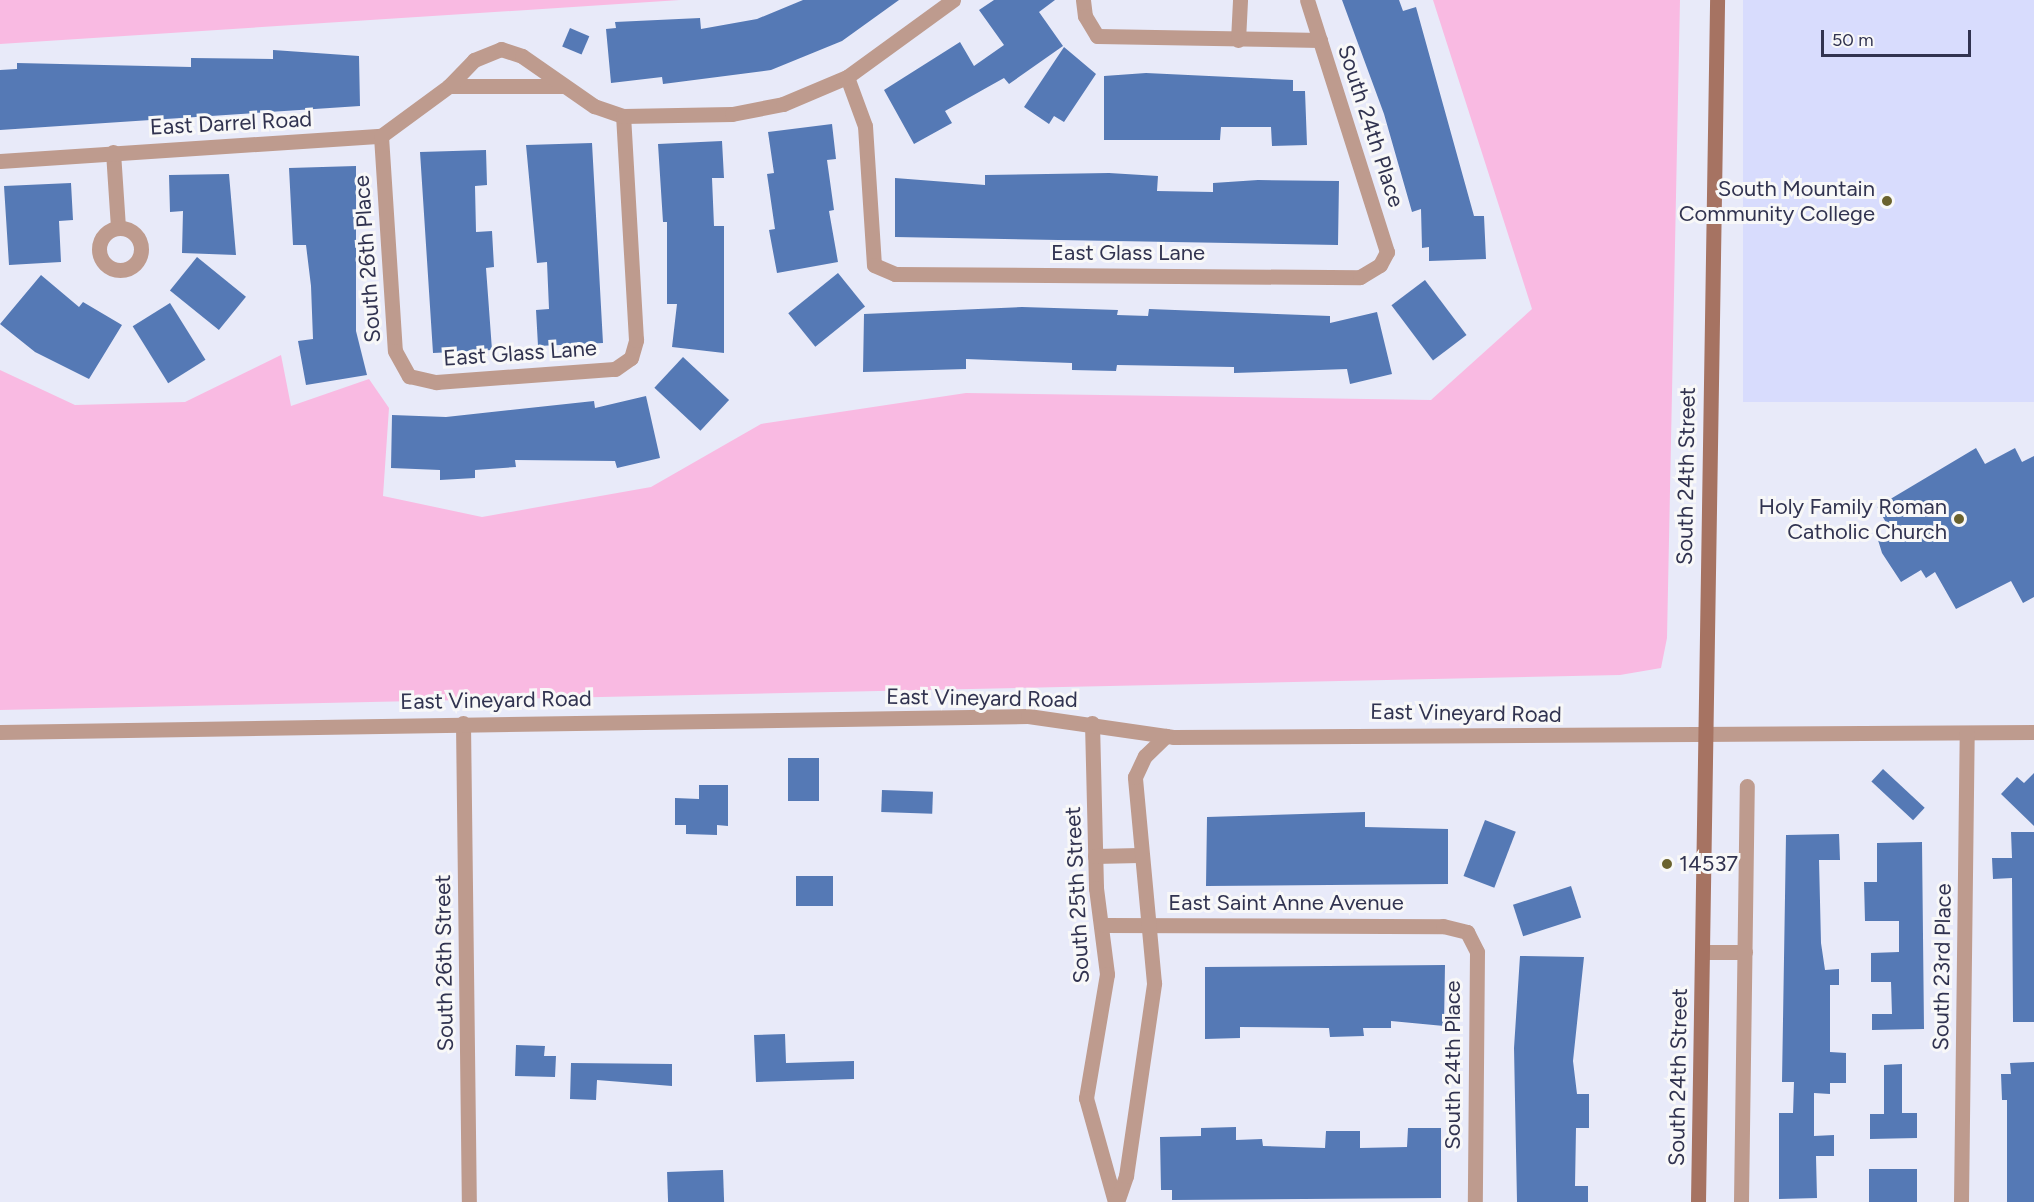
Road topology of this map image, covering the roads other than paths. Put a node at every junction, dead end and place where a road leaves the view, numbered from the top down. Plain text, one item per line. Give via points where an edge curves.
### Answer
1 (953, 0) edge
2 (1083, 0) edge
3 (1240, 0) edge
4 (1307, 0) edge
5 (1717, 0) edge
6 (1238, 40) junction
7 (1320, 40) junction
8 (847, 77) junction
9 (449, 86) junction
10 (562, 86) junction
11 (623, 116) junction
12 (381, 136) junction
13 (113, 152) junction
14 (0, 161) edge
15 (118, 228) dead end
16 (1380, 265) joint
17 (409, 376) joint
18 (464, 723) junction
19 (1092, 723) junction
20 (0, 732) edge
21 (2034, 732) edge
22 (1967, 733) junction
23 (1166, 736) junction
24 (1704, 736) junction
25 (1747, 786) dead end
26 (1139, 855) junction
27 (1095, 856) junction
28 (1104, 925) junction
29 (1147, 925) junction
30 (1467, 932) joint
31 (1703, 952) junction
32 (1745, 952) junction
33 (469, 1202) edge
34 (1116, 1202) edge
35 (1475, 1202) edge
36 (1698, 1202) edge
37 (1741, 1202) edge
38 (1961, 1202) edge

1 - 8 street
2 - 6 street via 1085,16 1097,36
3 - 6 street
4 - 7 street, South 24th Place
5 - 24 main road, South 24th Street
6 - 7 street
7 - 16 street, South 24th Place via 1387,252
8 - 11 street via 783,104 732,114
8 - 16 street, East Glass Lane via 865,126 874,265 895,274 1348,277
9 - 10 street
9 - 10 street via 474,60 501,50 522,56
9 - 12 street
10 - 11 street via 594,106
11 - 17 street, East Glass Lane via 636,340 631,358 604,370 436,382
12 - 13 street, East Darrel Road
12 - 17 street, South 26th Place via 395,351
13 - 14 street, East Darrel Road
13 - 15 street
18 - 19 street, East Vineyard Road via 1028,716
18 - 20 street, East Vineyard Road
18 - 33 street, South 26th Street
19 - 23 street, East Vineyard Road
19 - 27 street, South 25th Street
21 - 22 street, East Vineyard Road
22 - 24 street, East Vineyard Road
22 - 38 street, South 23rd Place
23 - 24 street, East Vineyard Road
23 - 26 street, South 25th Street via 1145,756 1135,777
24 - 31 main road, South 24th Street
25 - 32 street
26 - 27 street
26 - 29 street, South 25th Street
27 - 28 street, South 25th Street
28 - 29 street, East Saint Anne Avenue
28 - 34 street, South 25th Street via 1107,974 1086,1098
29 - 30 street, East Saint Anne Avenue via 1443,926
29 - 34 street, South 25th Street via 1152,1014
30 - 35 street, South 24th Place via 1477,952
31 - 32 street
31 - 36 main road, South 24th Street
32 - 37 street

